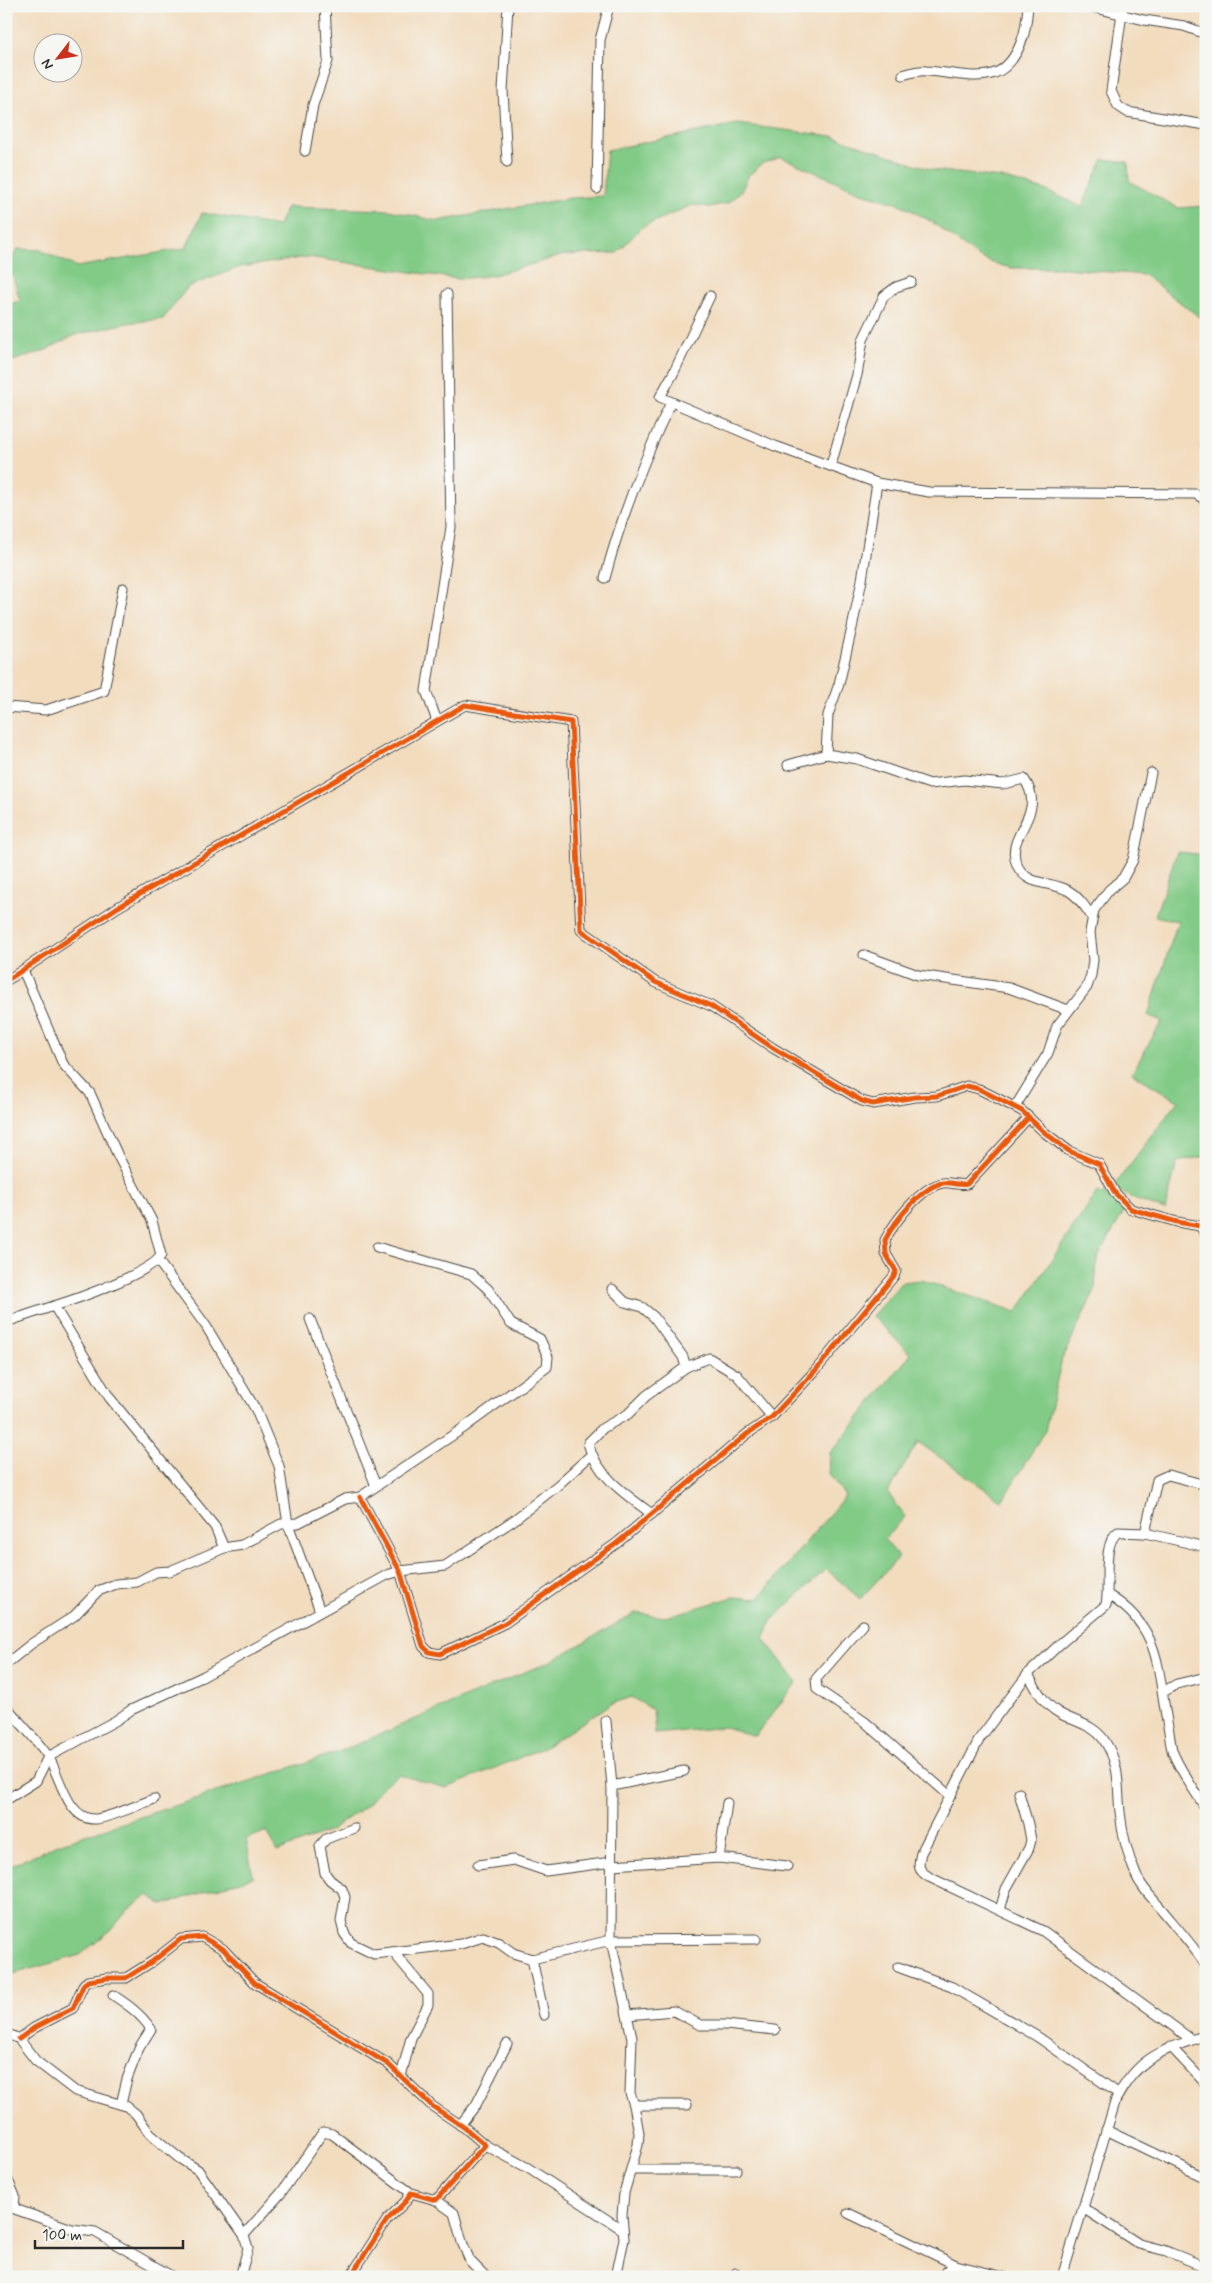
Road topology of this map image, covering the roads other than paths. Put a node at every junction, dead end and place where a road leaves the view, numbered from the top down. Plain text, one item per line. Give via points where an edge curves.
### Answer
1 (325, 6) edge
2 (508, 6) edge
3 (609, 6) edge
4 (1028, 6) edge
5 (1088, 6) edge
6 (1123, 10) edge
7 (1206, 34) edge
8 (903, 75) dead end
9 (1206, 125) edge
10 (305, 151) dead end
11 (507, 162) dead end
12 (597, 189) dead end
13 (911, 282) dead end
14 (447, 294) dead end
15 (710, 296) dead end
16 (671, 402) junction
17 (1205, 423) edge
18 (1206, 446) edge
19 (832, 465) junction
20 (877, 483) junction
21 (1206, 489) edge
22 (1205, 501) edge
23 (605, 578) dead end
24 (123, 588) dead end
25 (6, 707) edge
26 (437, 721) junction
27 (826, 754) junction
28 (788, 765) dead end
29 (1151, 773) dead end
30 (1092, 917) junction
31 (864, 955) dead end
32 (23, 970) junction
33 (6, 982) edge
34 (1068, 1010) junction
35 (1015, 1107) junction
36 (1029, 1117) junction
37 (1203, 1227) edge
38 (1206, 1236) edge
39 (377, 1247) dead end
40 (158, 1260) junction
41 (612, 1289) dead end
42 (54, 1306) junction
43 (310, 1319) dead end
44 (6, 1322) edge
45 (686, 1367) junction
46 (772, 1417) junction
47 (591, 1455) junction
48 (1206, 1485) edge
49 (376, 1486) junction
50 (360, 1497) junction
51 (652, 1514) junction
52 (288, 1524) junction
53 (1145, 1533) junction
54 (1206, 1547) edge
55 (224, 1548) junction
56 (400, 1571) junction
57 (1108, 1595) junction
58 (320, 1611) junction
59 (863, 1625) dead end
60 (6, 1664) edge
61 (1028, 1674) junction
62 (1206, 1677) edge
63 (1163, 1692) junction
64 (6, 1706) edge
65 (606, 1722) dead end
66 (48, 1757) junction
67 (684, 1771) dead end
68 (612, 1786) junction
69 (1019, 1793) dead end
70 (950, 1796) junction
71 (6, 1800) edge
72 (154, 1800) dead end
73 (727, 1803) dead end
74 (1206, 1809) edge
75 (354, 1828) dead end
76 (719, 1858) junction
77 (612, 1864) junction
78 (478, 1865) dead end
79 (787, 1866) dead end
80 (1000, 1910) junction
81 (756, 1939) dead end
82 (611, 1940) junction
83 (393, 1952) junction
84 (532, 1959) junction
85 (1206, 1965) edge
86 (898, 1967) dead end
87 (113, 1995) dead end
88 (544, 2015) dead end
89 (627, 2015) junction
90 (775, 2030) dead end
91 (6, 2033) edge
92 (1206, 2035) edge
93 (20, 2039) junction
94 (1192, 2040) junction
95 (506, 2044) dead end
96 (1171, 2047) junction
97 (401, 2076) junction
98 (1206, 2084) edge
99 (1119, 2094) junction
100 (121, 2104) junction
101 (634, 2105) junction
102 (687, 2105) dead end
103 (460, 2124) junction
104 (1106, 2130) junction
105 (485, 2145) junction
106 (632, 2170) junction
107 (736, 2170) dead end
108 (6, 2176) edge
109 (1206, 2178) edge
110 (411, 2193) junction
111 (436, 2200) junction
112 (10, 2206) edge
113 (1083, 2208) junction
114 (848, 2213) dead end
115 (623, 2230) junction
116 (244, 2235) junction
117 (956, 2265) junction
118 (1206, 2267) edge
119 (172, 2277) edge
120 (240, 2277) edge
121 (350, 2277) edge
122 (486, 2277) edge
123 (616, 2277) edge
124 (944, 2277) edge
125 (1004, 2277) edge
126 (1062, 2277) edge

1 - 10 street via 328,61 313,105
2 - 11 street via 503,91
3 - 12 street via 600,40
4 - 8 street via 1023,39 1012,62 997,74 980,78 923,70
5 - 6 street
6 - 7 street via 1144,20 1184,26
6 - 9 street via 1111,91 1118,106 1127,112
13 - 19 street via 884,296 863,340
14 - 26 street via 451,527 426,691
15 - 16 street via 660,397
16 - 19 street via 766,442
16 - 23 street via 631,497
17 - 18 street
19 - 20 street
20 - 22 street via 929,492 1196,494
20 - 27 street via 852,628 828,715
21 - 22 street
24 - 25 street via 104,691 46,710
26 - 32 street via 118,907
26 - 35 street via 465,705 571,722 581,930 655,982 711,1006 773,1048 862,1101 873,1104 915,1096 937,1096 967,1086
27 - 28 street
27 - 30 street via 856,760 930,784 964,780 1002,784 1024,779 1032,801 1029,817 1014,848 1017,866 1036,883 1069,891
29 - 30 street via 1133,860
30 - 34 street via 1091,975
31 - 34 street via 918,975 1009,988
32 - 33 street
32 - 40 street via 63,1064 90,1094 152,1221 160,1255
34 - 35 street via 1057,1026 1048,1053
35 - 36 street
36 - 37 street via 1069,1151 1099,1164 1115,1192 1131,1209
36 - 46 street via 967,1184 935,1185 920,1196 885,1240 886,1254 896,1271 894,1276
37 - 38 street
39 - 49 street via 471,1274 488,1289 511,1324 540,1339 548,1357 546,1367 534,1377
40 - 42 street via 137,1273
40 - 52 street via 206,1326 256,1410 279,1466
41 - 45 street via 625,1302 654,1316 683,1357
42 - 44 street
42 - 55 street via 109,1397 215,1526
43 - 49 street
45 - 46 street via 709,1358 737,1375
45 - 47 street via 646,1396 628,1414 595,1434 588,1443
46 - 51 street
47 - 51 street via 619,1489
47 - 56 street via 514,1520 446,1566
48 - 53 street via 1168,1475 1157,1480
49 - 50 street
50 - 52 street via 345,1499 298,1523
50 - 56 street
51 - 56 street via 506,1624 440,1654 429,1652 423,1646
52 - 55 street via 281,1524 242,1545
52 - 58 street
53 - 54 street
53 - 57 street via 1124,1531 1113,1535 1108,1561
55 - 60 street via 170,1571 156,1572 137,1582 116,1584 98,1591 74,1616
56 - 58 street
57 - 61 street via 1106,1605
57 - 63 street via 1129,1609 1153,1643
58 - 66 street
59 - 70 street via 816,1679 817,1689 865,1722
61 - 70 street via 980,1738
61 - 85 street via 1053,1708 1096,1730 1103,1739 1119,1779 1122,1828 1136,1875 1142,1887
62 - 63 street via 1177,1684
63 - 74 street via 1173,1753
64 - 66 street
65 - 68 street
66 - 71 street via 36,1782
66 - 72 street via 66,1798 85,1817 96,1819
67 - 68 street
68 - 77 street
69 - 80 street via 1028,1824 1029,1848 1006,1889
70 - 80 street via 921,1853 919,1869 929,1877
73 - 76 street
75 - 83 street via 326,1839 320,1846 325,1873 345,1896 341,1921 351,1943 374,1954
76 - 77 street
76 - 79 street
77 - 78 street via 546,1871 514,1860
77 - 82 street
80 - 94 street via 1043,1931
81 - 82 street
82 - 84 street
82 - 89 street
83 - 84 street via 461,1944 483,1937
83 - 97 street via 428,1994 428,2005 411,2038
84 - 88 street
86 - 99 street via 952,1987 1038,2037
87 - 100 street via 145,2019 151,2029 127,2079
89 - 90 street via 669,2011 700,2025
89 - 101 street via 632,2052 630,2093
91 - 93 street
92 - 94 street
93 - 97 street via 72,2008 88,1981 131,1976 181,1939 202,1937 223,1949 255,1984 388,2064
93 - 100 street via 36,2061 75,2091
94 - 96 street
95 - 103 street via 476,2105
96 - 98 street
96 - 99 street via 1135,2070
97 - 103 street via 432,2106
99 - 104 street
100 - 116 street via 136,2114 150,2134 198,2170
101 - 102 street
101 - 106 street via 639,2133
103 - 105 street
104 - 109 street
104 - 113 street
105 - 111 street
105 - 115 street via 528,2168
106 - 107 street
106 - 115 street via 624,2193
108 - 112 street via 15,2196
110 - 111 street
110 - 116 street via 332,2134 323,2132 281,2193
110 - 121 street via 387,2220
111 - 122 street via 454,2213 470,2260
112 - 119 street via 72,2229 95,2232
113 - 118 street via 1139,2244
113 - 126 street
114 - 117 street
115 - 123 street
116 - 120 street via 248,2248
117 - 124 street
117 - 125 street

